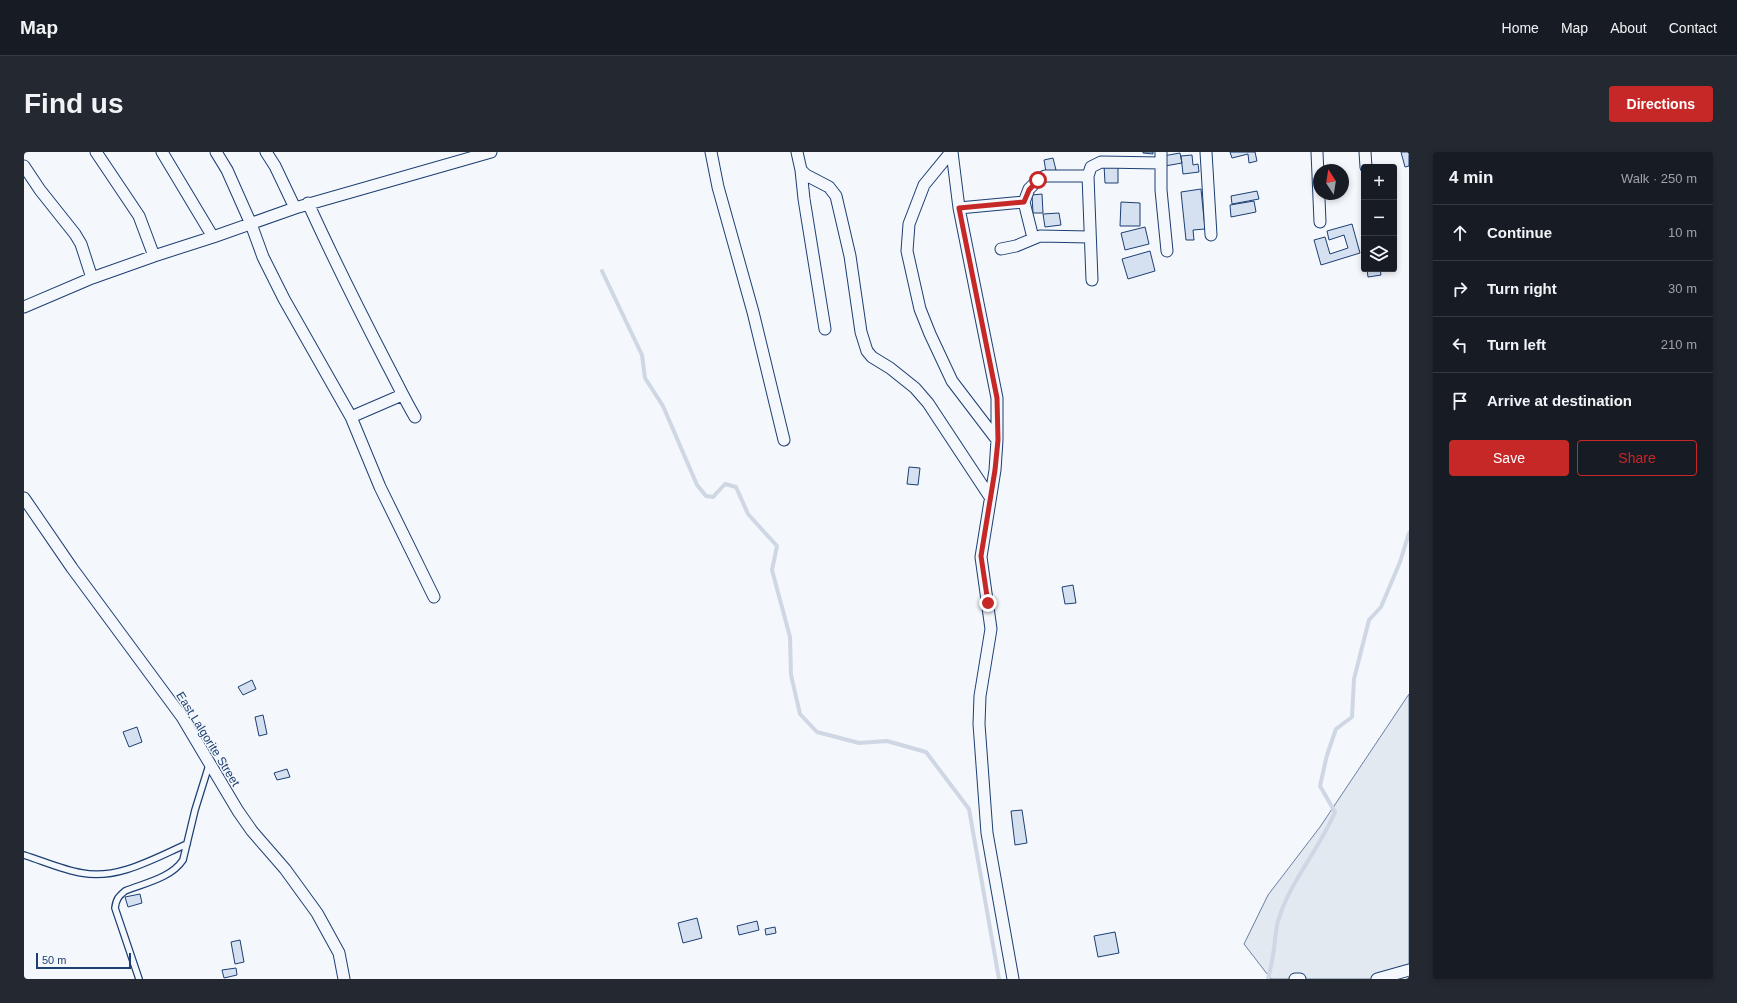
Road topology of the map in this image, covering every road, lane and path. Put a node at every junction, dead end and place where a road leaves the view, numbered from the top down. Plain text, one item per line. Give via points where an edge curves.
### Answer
1 (96, 152) edge
2 (162, 152) edge
3 (216, 152) edge
4 (266, 152) edge
5 (710, 152) edge
6 (797, 152) edge
7 (951, 152) edge
8 (1206, 152) edge
9 (1317, 152) edge
10 (1365, 152) edge
11 (487, 153) edge
12 (1161, 157) edge
13 (1366, 164) edge
14 (24, 166) edge
15 (801, 170) junction
16 (1088, 176) junction
17 (1024, 202) junction
18 (308, 204) junction
19 (295, 208) junction
20 (959, 208) junction
21 (1320, 222) dead end
22 (251, 224) junction
23 (1211, 235) dead end
24 (213, 237) junction
25 (1089, 237) junction
26 (1034, 238) junction
27 (1000, 249) dead end
28 (1167, 252) dead end
29 (154, 256) junction
30 (92, 278) junction
31 (1092, 280) dead end
32 (24, 307) edge
33 (825, 329) dead end
34 (402, 395) junction
35 (351, 417) junction
36 (415, 417) dead end
37 (784, 440) dead end
38 (998, 440) junction
39 (990, 497) junction
40 (24, 498) edge
41 (434, 596) dead end
42 (210, 764) junction
43 (187, 844) junction
44 (24, 855) edge
45 (1409, 970) edge
46 (139, 979) edge
47 (344, 979) edge
48 (1013, 979) edge
49 (1295, 979) edge
50 (1300, 979) edge
51 (1377, 979) edge

1 - 29 street via 139,216
2 - 24 street
3 - 22 street via 227,170
4 - 19 street
5 - 37 street
6 - 15 street
7 - 20 street
7 - 38 street via 924,185 909,224 907,251 920,308 952,380
8 - 23 street
9 - 21 street
10 - 13 street
11 - 18 street
12 - 16 street via 1101,162 1091,167
12 - 28 street via 1161,190
14 - 30 street via 75,234
15 - 33 street
15 - 39 street via 829,187 836,196 850,256 860,332 867,351 872,358 903,378 919,393
16 - 17 street via 1045,176 1029,190
16 - 25 street
17 - 20 street
17 - 26 street
18 - 19 street
18 - 34 street
19 - 22 street
20 - 38 street via 997,398
22 - 24 street
22 - 35 street via 263,257 284,299
24 - 29 street
25 - 26 street
25 - 31 street
26 - 27 street via 1016,246
29 - 30 street
30 - 32 street
34 - 35 street
34 - 36 street
35 - 41 street via 380,487
38 - 39 street
39 - 48 street via 981,556 991,629 980,696 979,724 986,833
40 - 42 street, East Lalgorite Street via 72,568 182,717
42 - 43 lane
42 - 47 street, East Lalgorite Street via 252,831 286,869 317,913 339,953
43 - 44 lane via 116,872 92,874
43 - 46 lane via 178,868 126,891 116,901 115,908
45 - 51 street
49 - 50 street

